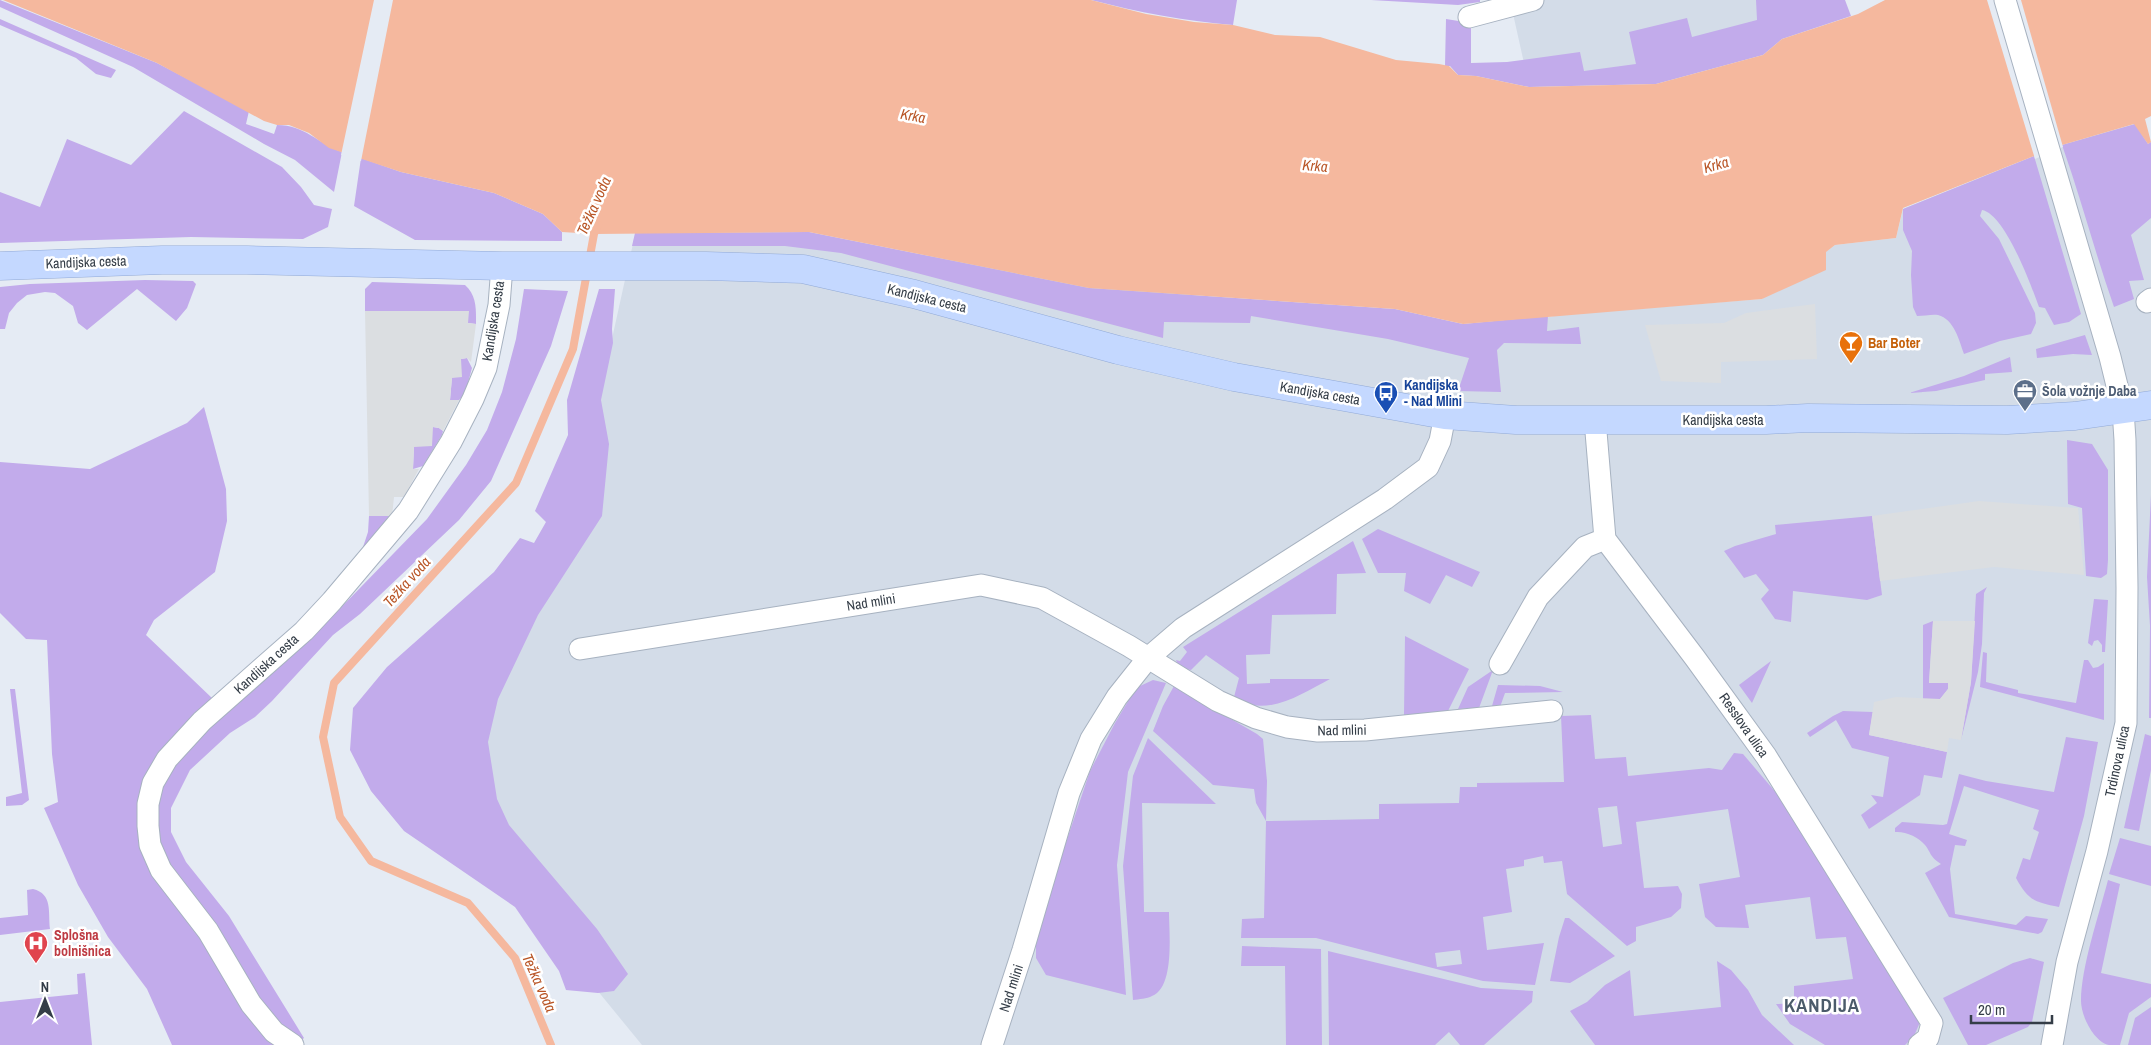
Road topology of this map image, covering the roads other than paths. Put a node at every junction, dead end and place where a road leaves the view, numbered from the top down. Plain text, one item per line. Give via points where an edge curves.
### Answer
1 (1533, 0) edge
2 (2005, 0) edge
3 (1469, 17) dead end
4 (0, 266) edge
5 (514, 266) junction
6 (2151, 405) edge
7 (2123, 410) junction
8 (1445, 415) junction
9 (1595, 420) junction
10 (1604, 539) junction
11 (580, 649) dead end
12 (1148, 658) junction
13 (1500, 664) dead end
14 (1552, 711) dead end
15 (293, 1045) edge
16 (992, 1045) edge
17 (1919, 1045) edge
18 (2052, 1045) edge

1 - 3 street
2 - 7 street, Trdinova ulica via 2106,341
4 - 5 main road, Kandijska cesta via 162,260
5 - 8 main road, Kandijska cesta via 803,269 914,294 1118,350 1234,377
5 - 15 street, Kandijska cesta via 499,305 486,368 474,399 408,511 304,631 202,721 166,759 153,783 148,804 148,826 150,845 162,870 208,931 251,1004 274,1032
6 - 7 main road, Kandijska cesta
7 - 9 main road, Kandijska cesta via 2007,420
7 - 18 street, Trdinova ulica via 2126,723 2067,962
8 - 9 main road, Kandijska cesta via 1516,420
8 - 12 street, Nad mlini via 1440,441 1428,467 1385,499 1183,628
9 - 10 street
10 - 13 street via 1585,547 1538,597
10 - 17 street, Resslova ulica via 1766,756 1932,1023 1928,1038
11 - 12 street, Nad mlini via 981,585 1042,598
12 - 14 street, Nad mlini via 1237,711 1302,730 1364,730
12 - 16 street, Nad mlini via 1117,698 1082,759

